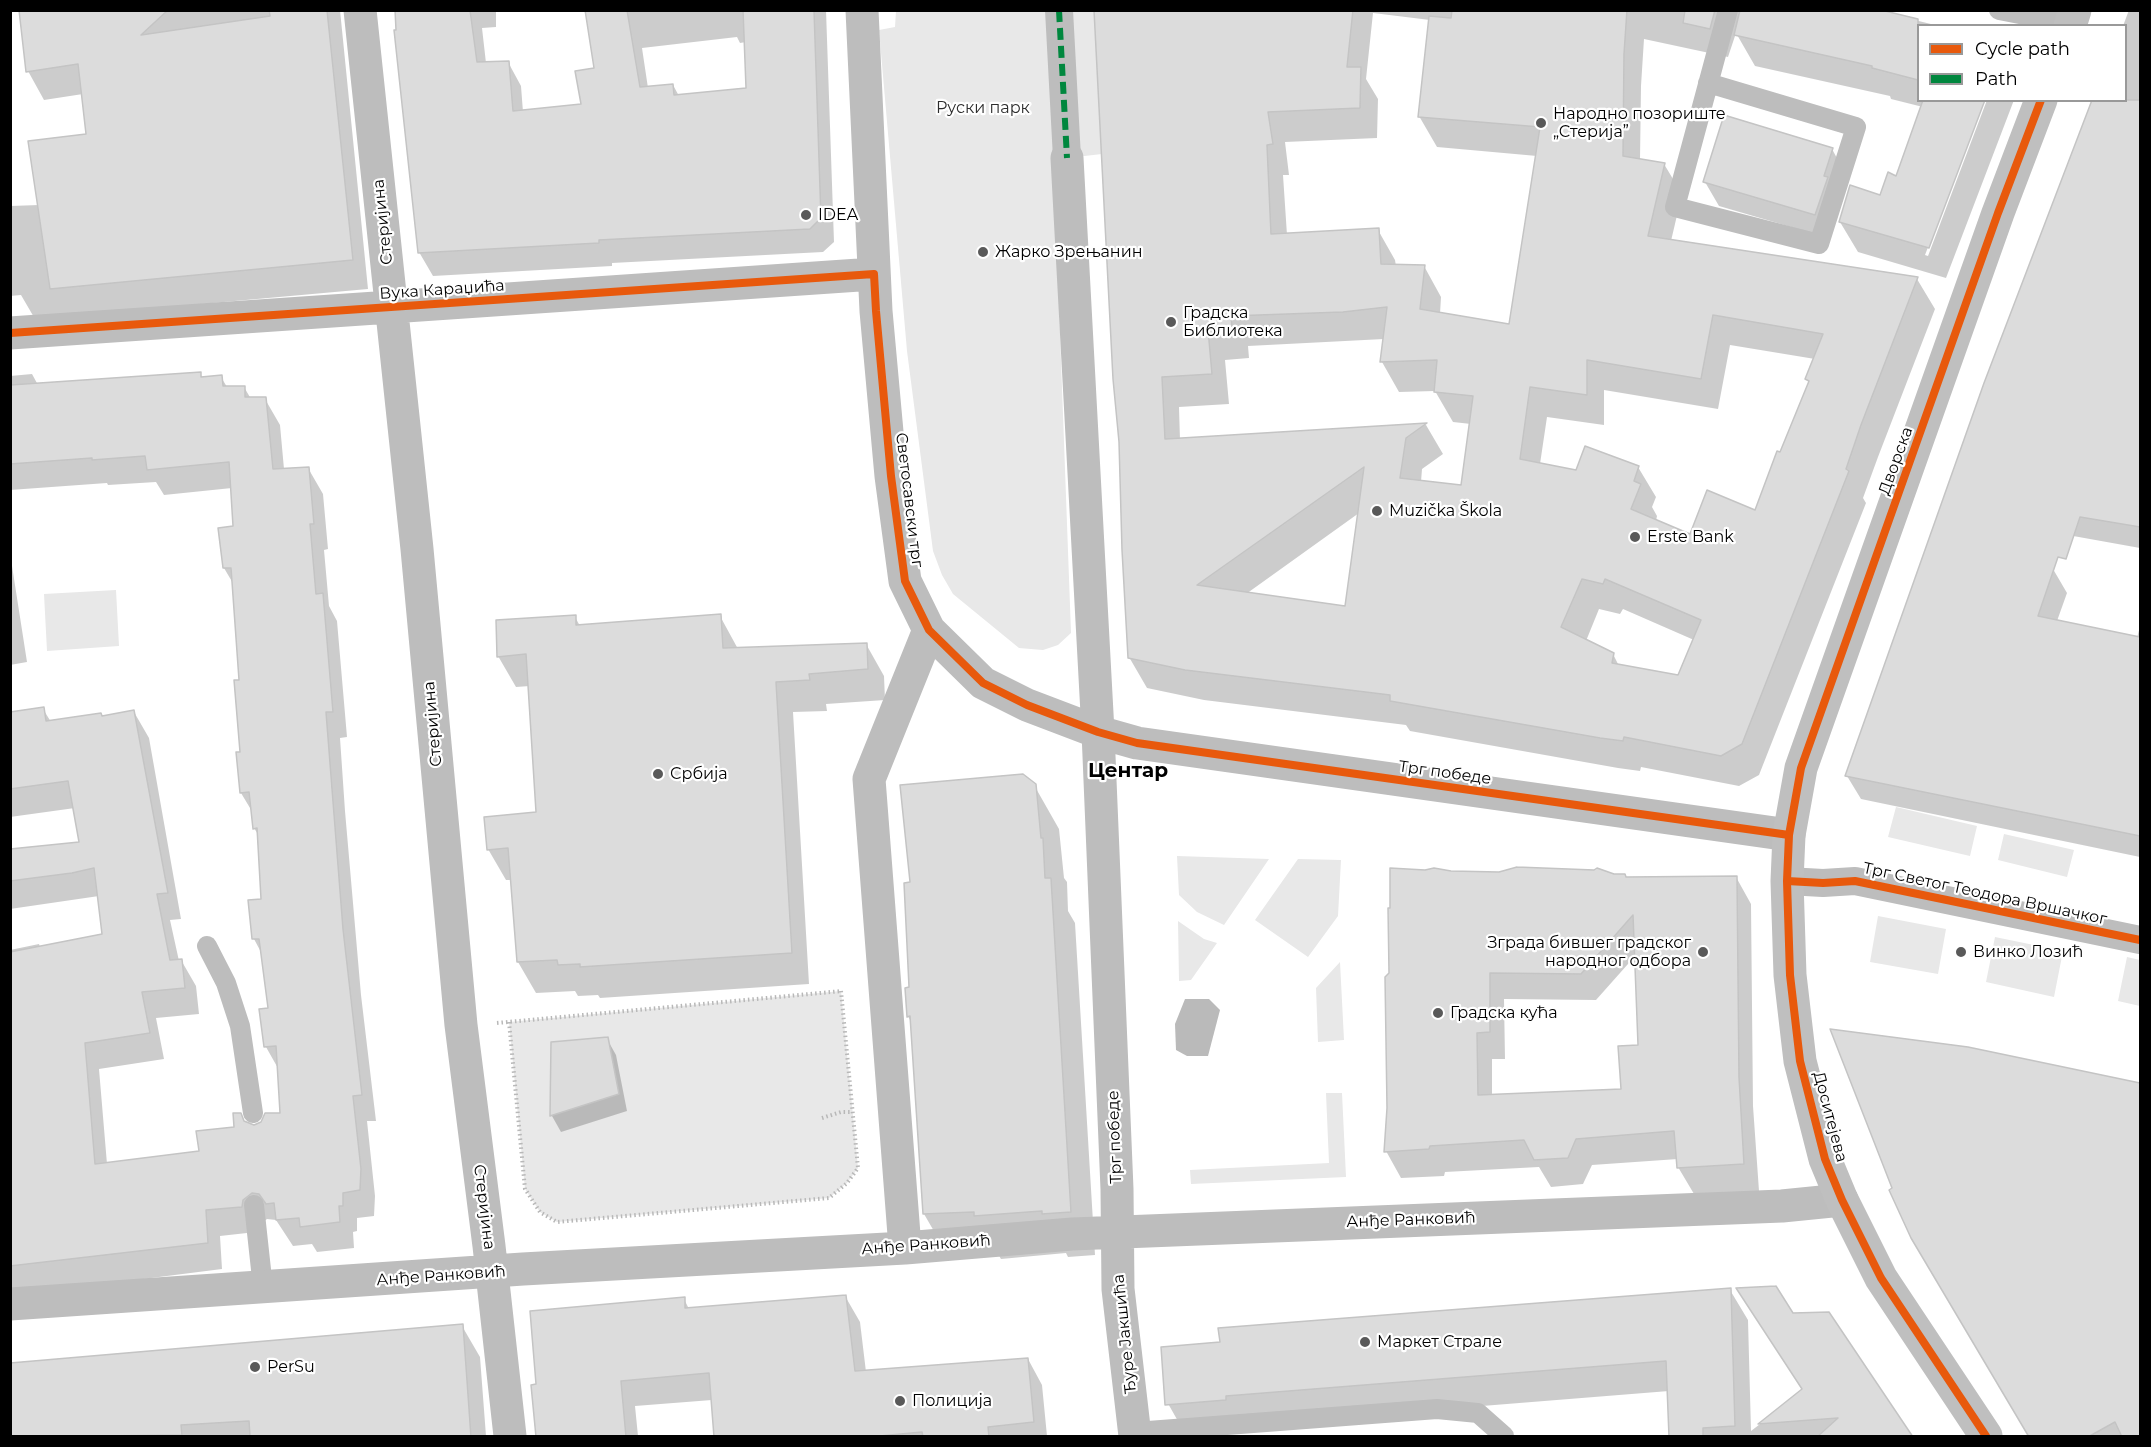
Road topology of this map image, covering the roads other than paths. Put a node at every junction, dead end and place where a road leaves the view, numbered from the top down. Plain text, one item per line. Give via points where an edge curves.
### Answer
1 (360, 10) edge
2 (862, 10) edge
3 (1059, 10) edge
4 (1728, 10) edge
5 (1999, 10) edge
6 (2072, 20) edge
7 (1708, 82) junction
8 (2041, 102) edge
9 (1067, 158) joint
10 (874, 274) junction
11 (392, 307) junction
12 (10, 333) edge
13 (929, 630) junction
14 (1098, 732) junction
15 (1789, 835) junction
16 (1787, 881) junction
17 (2140, 940) edge
18 (207, 946) dead end
19 (253, 1113) dead end
20 (1842, 1200) junction
21 (254, 1205) dead end
22 (1118, 1232) junction
23 (905, 1248) junction
24 (492, 1273) junction
25 (263, 1288) junction
26 (10, 1304) edge
27 (1135, 1434) edge
28 (510, 1437) edge
29 (1504, 1437) edge
30 (1986, 1437) edge

1 - 11 street, Стеријина
2 - 10 street, Светосавски трг
3 - 9 street
4 - 7 lane
5 - 6 lane
7 - 7 lane via 1675,207 1819,244 1856,127
8 - 15 main road, Дворска via 1801,768
9 - 14 street
10 - 11 street, Вука Караџића
10 - 13 street, Светосавски трг via 891,476 905,581
11 - 12 street, Вука Караџића
11 - 24 street, Стеријина via 461,1026
13 - 14 street, Светосавски трг via 983,683
13 - 23 street via 869,779
14 - 15 street, Трг победе via 1137,743
14 - 22 street, Трг победе
15 - 16 main road, Доситејева
16 - 17 street, Трг Светог Теодора Вршачког via 1855,881
16 - 20 main road, Доситејева via 1790,975 1800,1061 1825,1159
18 - 19 lane via 226,983 240,1026
20 - 22 street, Анђе Ранковић via 1782,1206
20 - 30 main road, Доситејева via 1890,1294
21 - 25 lane
22 - 23 street, Анђе Ранковић
22 - 27 street, Ђуре Јакшића via 1118,1289
23 - 24 street, Анђе Ранковић
24 - 25 street, Анђе Ранковић
24 - 28 street, Стеријина
25 - 26 street, Анђе Ранковић
27 - 29 lane via 1437,1409 1478,1413

